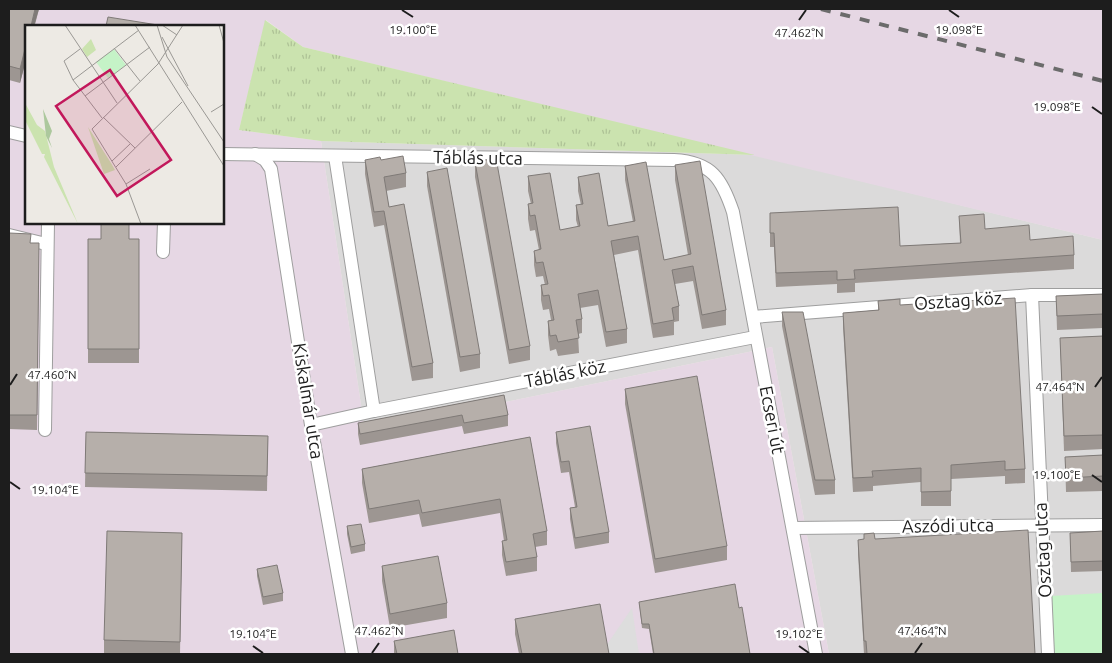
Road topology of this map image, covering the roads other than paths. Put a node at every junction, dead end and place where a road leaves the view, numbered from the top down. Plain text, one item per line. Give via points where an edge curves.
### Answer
1 (9, 132) edge
2 (25, 136) edge
3 (224, 154) edge
4 (256, 154) junction
5 (335, 156) junction
6 (724, 186) joint
7 (48, 224) edge
8 (164, 224) edge
9 (9, 236) edge
10 (46, 244) junction
11 (163, 252) dead end
12 (1032, 295) junction
13 (1103, 295) edge
14 (753, 317) junction
15 (755, 337) junction
16 (374, 411) junction
17 (311, 425) junction
18 (45, 430) dead end
19 (1042, 525) junction
20 (1103, 525) edge
21 (793, 528) junction
22 (352, 654) edge
23 (816, 654) edge
24 (1048, 654) edge

1 - 2 street
3 - 4 street, Táblás utca
4 - 5 street, Táblás utca
4 - 17 street, Kiskalmár utca via 271,169
5 - 6 street, Táblás utca via 686,161 712,172
5 - 16 street
6 - 14 street, Ecseri út via 733,212
7 - 10 street
8 - 11 street
9 - 10 street
10 - 18 street
12 - 13 street, Osztag köz
12 - 14 street, Osztag köz
12 - 19 street, Osztag utca
14 - 15 street, Ecseri út
15 - 16 street, Táblás köz
15 - 21 street, Ecseri út
16 - 17 street, Táblás köz
17 - 22 street, Kiskalmár utca
19 - 20 street, Aszódi utca
19 - 21 street, Aszódi utca
19 - 24 street, Osztag utca
21 - 23 street, Ecseri út

